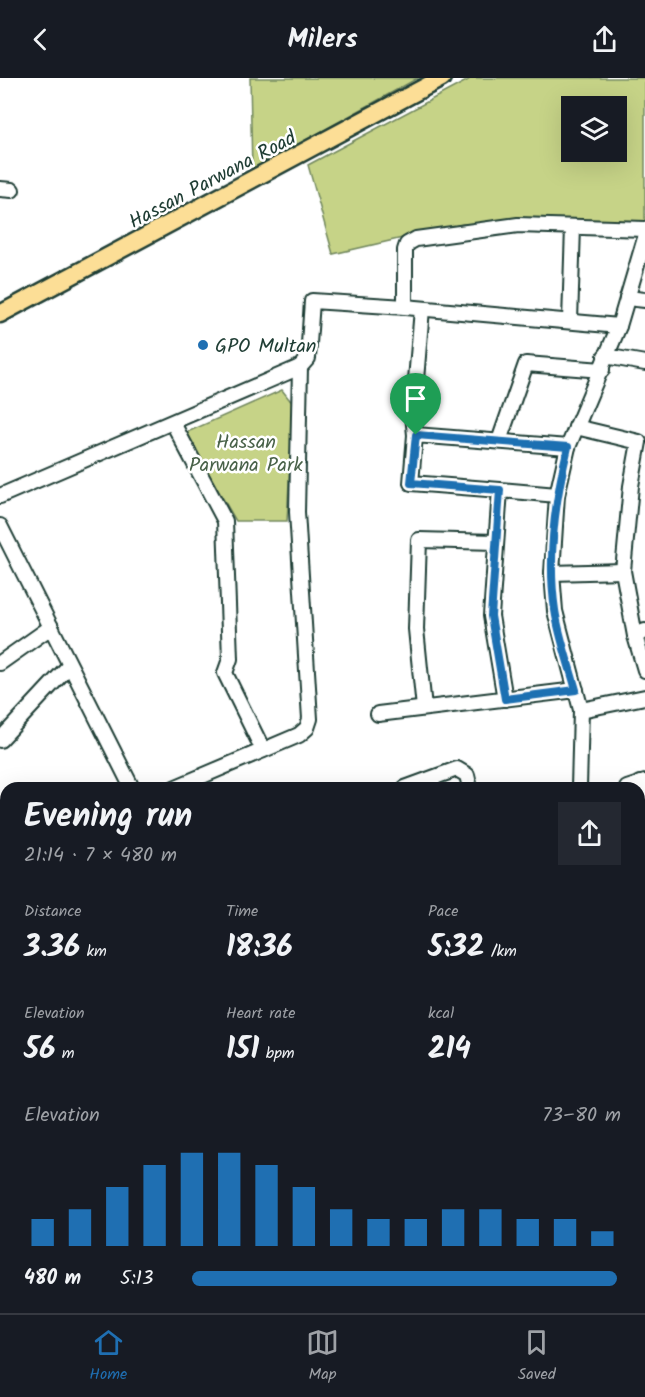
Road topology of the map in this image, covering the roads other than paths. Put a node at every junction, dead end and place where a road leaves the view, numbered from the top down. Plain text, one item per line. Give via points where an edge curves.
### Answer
1 (442, 78) edge
2 (573, 227) junction
3 (645, 229) edge
4 (645, 238) edge
5 (627, 298) junction
6 (645, 300) edge
7 (405, 307) junction
8 (422, 309) junction
9 (0, 314) edge
10 (570, 321) junction
11 (619, 326) junction
12 (604, 363) junction
13 (645, 363) edge
14 (300, 367) junction
15 (173, 423) junction
16 (576, 427) junction
17 (416, 435) junction
18 (499, 441) junction
19 (568, 447) junction
20 (500, 490) junction
21 (557, 495) junction
22 (0, 496) edge
23 (0, 526) edge
24 (496, 542) junction
25 (4, 545) edge
26 (623, 571) junction
27 (552, 573) junction
28 (51, 627) junction
29 (640, 633) edge
30 (0, 663) edge
31 (68, 667) junction
32 (645, 670) edge
33 (576, 690) junction
34 (645, 697) edge
35 (505, 699) junction
36 (424, 708) junction
37 (581, 710) junction
38 (378, 714) dead end
39 (0, 740) edge
40 (263, 750) junction
41 (129, 782) edge
42 (188, 782) edge
43 (421, 782) edge
44 (469, 782) edge
45 (579, 782) edge

1 - 9 main road, Hassan Parwana Road
2 - 3 street
2 - 7 street via 500,226 416,238 405,250
2 - 10 street
4 - 5 street
5 - 6 street
5 - 11 street
7 - 8 street
7 - 14 street via 312,301 308,358
8 - 10 street
8 - 17 street via 413,415
10 - 11 street
11 - 12 street
12 - 13 street
12 - 16 street
12 - 18 street via 526,364
14 - 15 street
14 - 40 street via 297,512 311,711 304,731
15 - 22 street
15 - 40 street via 225,521 230,659 225,673
16 - 19 street
16 - 26 street via 639,442
17 - 18 street
17 - 20 street via 411,483
18 - 19 street
19 - 21 street
20 - 21 street
20 - 24 street
21 - 27 street
23 - 25 street
24 - 35 street via 491,616
24 - 36 street via 419,540 416,629
25 - 28 street
26 - 27 street
26 - 29 street
27 - 33 street via 555,611
28 - 30 street
28 - 31 street
29 - 32 street
31 - 39 street
31 - 41 street
33 - 35 street
33 - 37 street
34 - 37 street
35 - 36 street
36 - 38 street
37 - 45 street
40 - 42 street
43 - 44 street via 457,769 467,775

